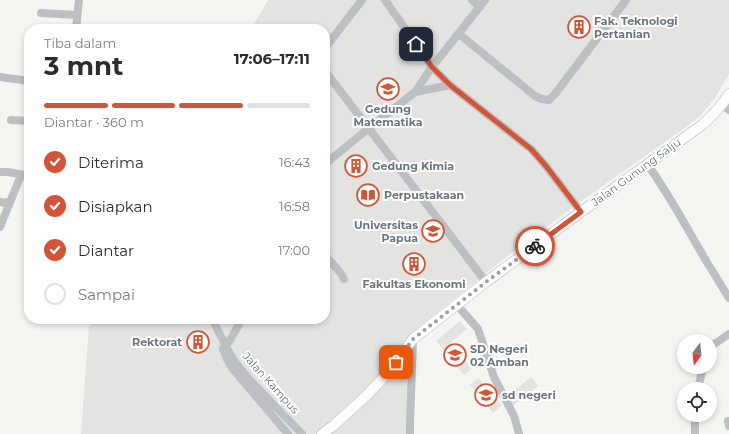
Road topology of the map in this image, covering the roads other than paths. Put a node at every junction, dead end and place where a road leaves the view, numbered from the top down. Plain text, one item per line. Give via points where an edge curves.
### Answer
1 (79, 0) edge
2 (362, 0) edge
3 (385, 0) edge
4 (472, 0) edge
5 (485, 0) edge
6 (626, 0) edge
7 (480, 7) junction
8 (41, 14) dead end
9 (77, 15) junction
10 (76, 24) edge
11 (459, 34) junction
12 (330, 42) edge
13 (432, 67) junction
14 (0, 77) edge
15 (330, 78) edge
16 (24, 80) edge
17 (450, 85) junction
18 (415, 92) junction
19 (729, 94) edge
20 (726, 107) edge
21 (11, 120) dead end
22 (24, 121) edge
23 (368, 129) junction
24 (330, 160) edge
25 (647, 164) junction
26 (0, 172) edge
27 (24, 175) edge
28 (24, 177) edge
29 (10, 201) junction
30 (0, 202) edge
31 (581, 212) junction
32 (0, 227) edge
33 (330, 262) edge
34 (344, 279) dead end
35 (486, 282) junction
36 (729, 298) edge
37 (457, 305) junction
38 (210, 324) edge
39 (214, 324) edge
40 (239, 324) edge
41 (234, 333) junction
42 (729, 334) edge
43 (218, 336) junction
44 (413, 339) junction
45 (717, 342) edge
46 (224, 347) junction
47 (695, 422) edge
48 (288, 434) edge
49 (302, 434) edge
50 (322, 434) edge
51 (410, 434) edge
52 (519, 434) edge
53 (695, 434) edge

1 - 9 street
2 - 12 street
3 - 13 street
4 - 7 street
5 - 7 street
6 - 11 street via 548,100 535,96
7 - 11 street
8 - 9 street
9 - 10 street
11 - 13 street
13 - 17 street
13 - 18 street
14 - 16 street
15 - 23 street
17 - 18 street
17 - 31 street via 531,149
18 - 23 street
19 - 20 main road, Jalan Gunung Salju
20 - 25 main road, Jalan Gunung Salju
21 - 22 street
23 - 24 street
23 - 35 street
25 - 31 main road, Jalan Gunung Salju
25 - 36 street
26 - 27 street
28 - 29 street
29 - 30 street
29 - 32 street
31 - 35 main road, Jalan Gunung Salju
33 - 34 street
35 - 37 main road, Jalan Gunung Salju
37 - 44 main road, Jalan Gunung Salju
37 - 52 street via 478,329 494,377 514,416
38 - 43 street, Jalan Kampus
39 - 43 street, Jalan Kampus
40 - 41 street
41 - 43 street
41 - 46 street
42 - 45 street
43 - 46 street, Jalan Kampus
44 - 50 main road, Jalan Gunung Salju via 387,374 365,397
44 - 51 street
46 - 48 street, Jalan Kampus via 232,368
46 - 49 street, Jalan Kampus via 248,378
47 - 53 street

